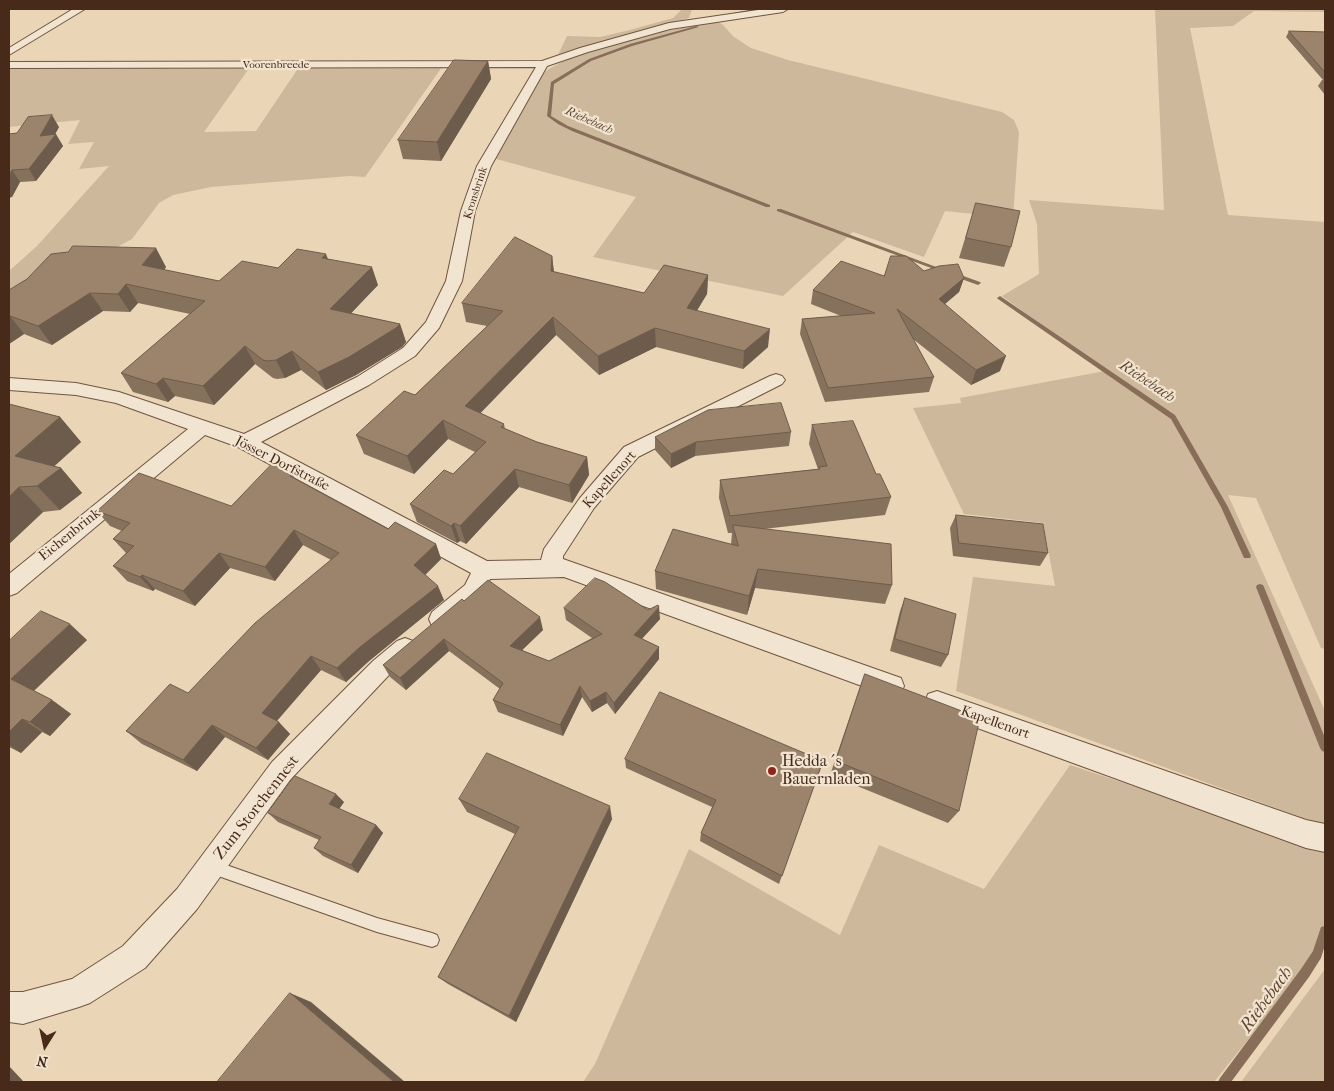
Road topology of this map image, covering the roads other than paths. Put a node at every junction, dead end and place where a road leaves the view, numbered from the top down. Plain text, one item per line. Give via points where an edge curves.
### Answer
1 (80, 9) edge
2 (782, 9) edge
3 (9, 52) edge
4 (543, 64) junction
5 (9, 65) edge
6 (776, 380) dead end
7 (9, 384) edge
8 (202, 427) junction
9 (245, 442) junction
10 (552, 567) junction
11 (484, 570) junction
12 (9, 587) edge
13 (1325, 838) edge
14 (211, 866) junction
15 (432, 940) dead end
16 (9, 1007) edge

1 - 3 street
2 - 4 street via 669,26
4 - 5 street, Voorenbreede
4 - 9 street, Kronsbrink via 484,166 468,211 454,281 434,324 410,352 394,362
6 - 10 street, Kapellenort via 631,452 572,525 552,555
7 - 8 street, Jösser Dorfstraße via 76,389 119,398
8 - 9 street, Jösser Dorfstraße
8 - 12 street, Eichenbrink
9 - 11 street, Jösser Dorfstraße
10 - 11 street, Kapellenort
10 - 13 street, Kapellenort via 565,568 1306,834
11 - 14 street, Zum Storchennest via 473,591 381,668 281,771
14 - 15 lane via 377,925
14 - 16 street, Zum Storchennest via 187,899 134,957 78,992 23,1008

